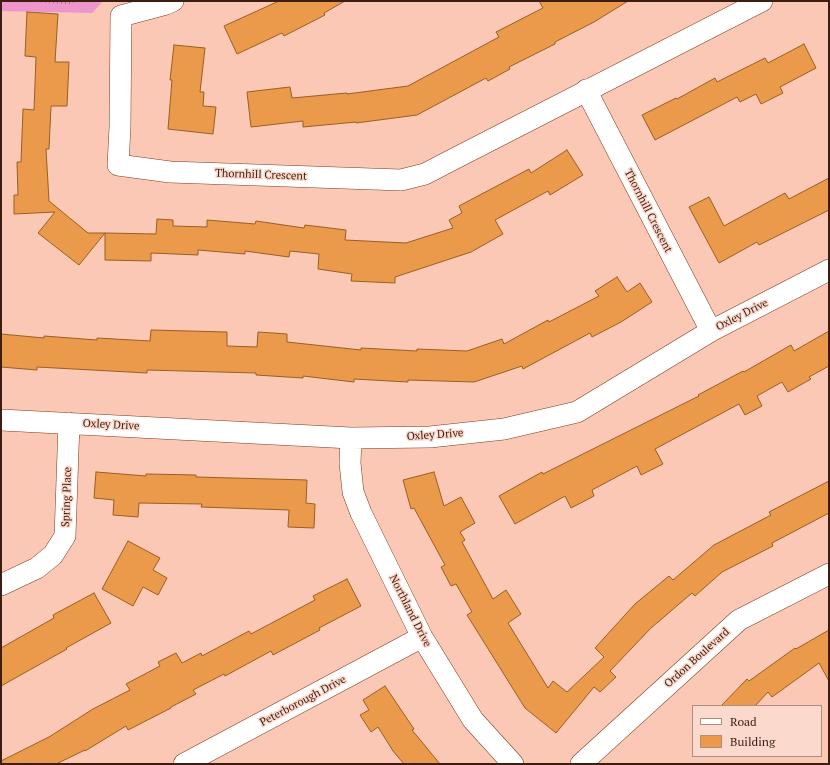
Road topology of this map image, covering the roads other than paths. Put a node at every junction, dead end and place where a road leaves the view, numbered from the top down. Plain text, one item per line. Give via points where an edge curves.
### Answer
1 (173, 1) edge
2 (762, 1) edge
3 (586, 90) junction
4 (829, 270) edge
5 (711, 331) junction
6 (1, 420) edge
7 (70, 423) junction
8 (351, 438) junction
9 (829, 574) edge
10 (1, 585) edge
11 (422, 637) junction
12 (192, 762) edge
13 (513, 764) edge
14 (581, 764) edge

1 - 3 street, Thornhill Crescent via 121,16 118,165 170,172 401,180 425,174
2 - 3 street, Thornhill Crescent
3 - 5 street, Thornhill Crescent
4 - 5 street, Oxley Drive
5 - 8 street, Oxley Drive via 577,412 504,429 430,437
6 - 7 street, Oxley Drive
7 - 8 street, Oxley Drive
7 - 10 street, Spring Place via 65,536 53,555 37,568
8 - 11 street, Northland Drive via 353,492
9 - 14 street, Ordon Boulevard via 739,620
11 - 12 street, Peterborough Drive
11 - 13 street, Northland Drive via 473,720

